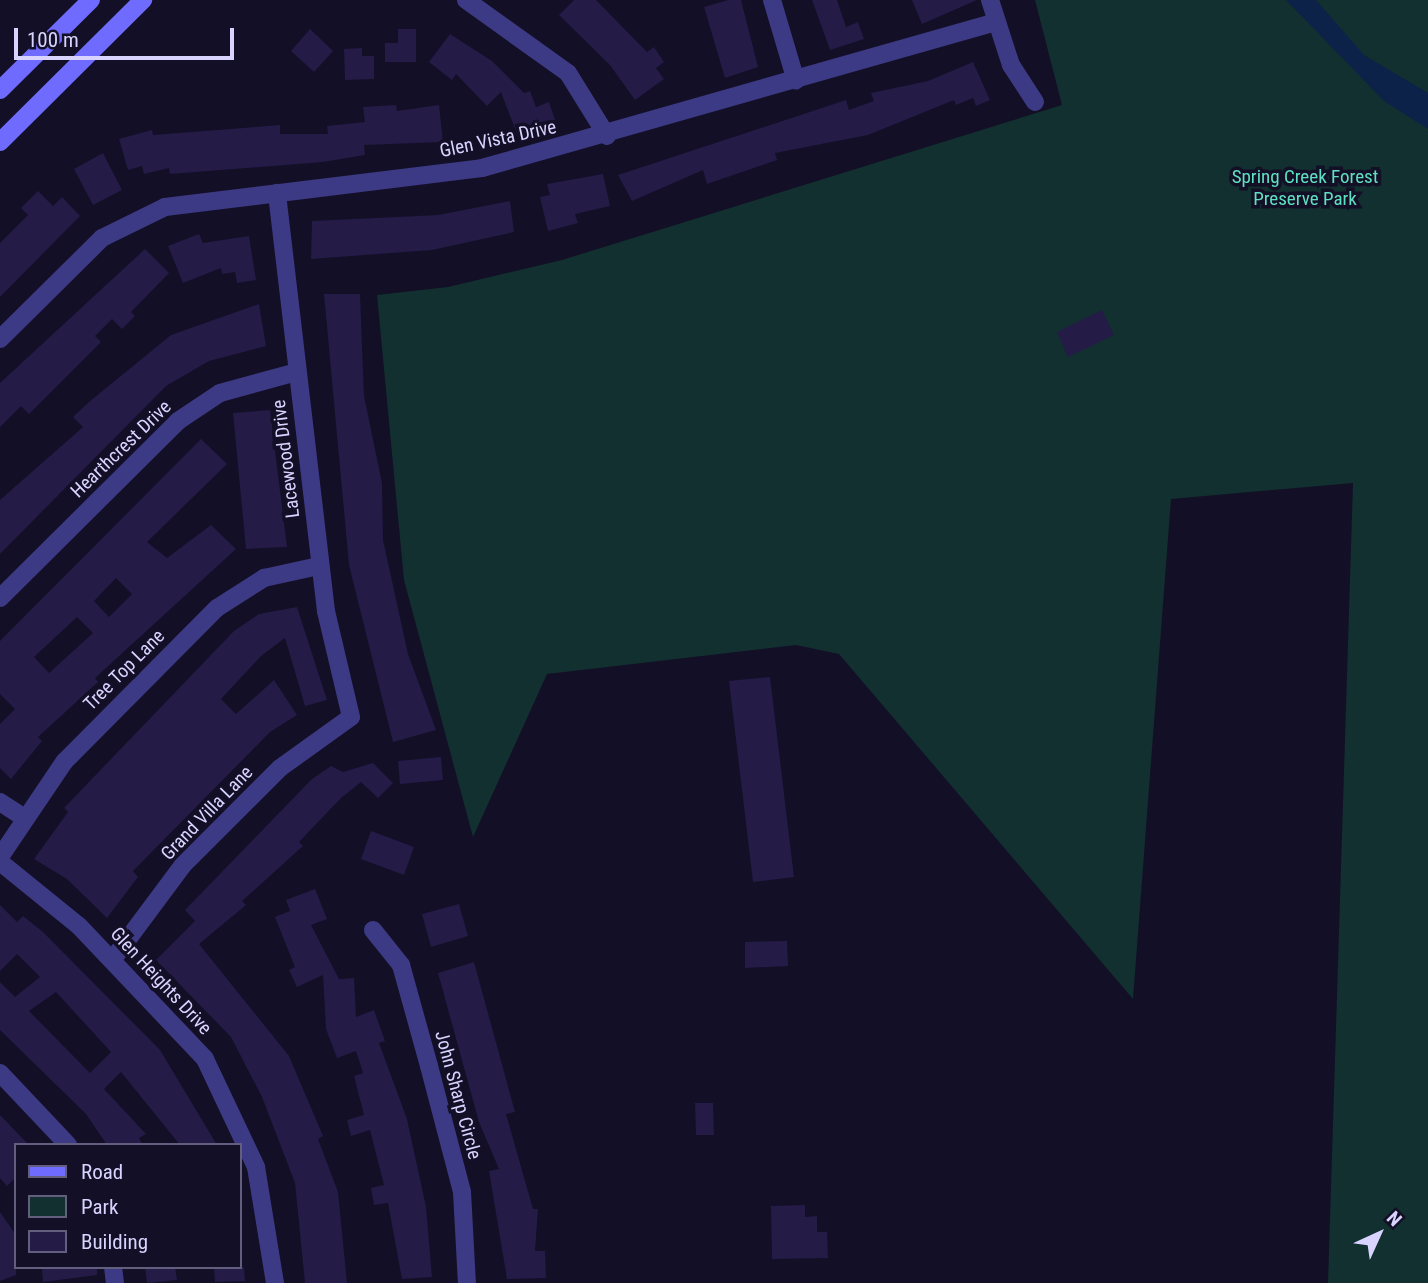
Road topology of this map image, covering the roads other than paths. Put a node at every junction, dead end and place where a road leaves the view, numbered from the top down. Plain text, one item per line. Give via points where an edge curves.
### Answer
1 (91, 0) edge
2 (143, 0) edge
3 (466, 0) edge
4 (772, 0) edge
5 (990, 0) edge
6 (492, 6) edge
7 (996, 22) junction
8 (796, 81) junction
9 (0, 90) edge
10 (1035, 102) dead end
11 (607, 136) junction
12 (0, 142) edge
13 (277, 193) junction
14 (0, 339) edge
15 (297, 372) junction
16 (319, 566) junction
17 (0, 598) edge
18 (351, 718) joint
19 (0, 802) edge
20 (24, 818) junction
21 (0, 860) edge
22 (373, 930) dead end
23 (113, 959) junction
24 (0, 1073) edge
25 (66, 1143) edge
26 (275, 1283) edge
27 (467, 1283) edge

1 - 9 main road
2 - 12 main road
3 - 6 street
4 - 8 street
5 - 7 street
6 - 11 street via 568,72
7 - 8 street, Glen Vista Drive
7 - 10 street
8 - 11 street, Glen Vista Drive
11 - 13 street, Glen Vista Drive via 482,168
13 - 14 street, Glen Vista Drive via 165,207 129,220 84,254
13 - 15 street, Lacewood Drive
15 - 16 street, Lacewood Drive
15 - 17 street, Hearthcrest Drive via 220,393 178,421
16 - 18 street, Lacewood Drive
16 - 20 street, Tree Top Lane via 264,578 217,608 64,762
18 - 23 street, Grand Villa Lane via 280,768 183,865
19 - 20 street
20 - 21 street, Tree Top Lane
21 - 23 street, Glen Heights Drive
22 - 27 street, John Sharp Circle via 401,965 425,1053 462,1192
23 - 26 street, Glen Heights Drive via 187,1036 223,1089 268,1210
24 - 25 street

